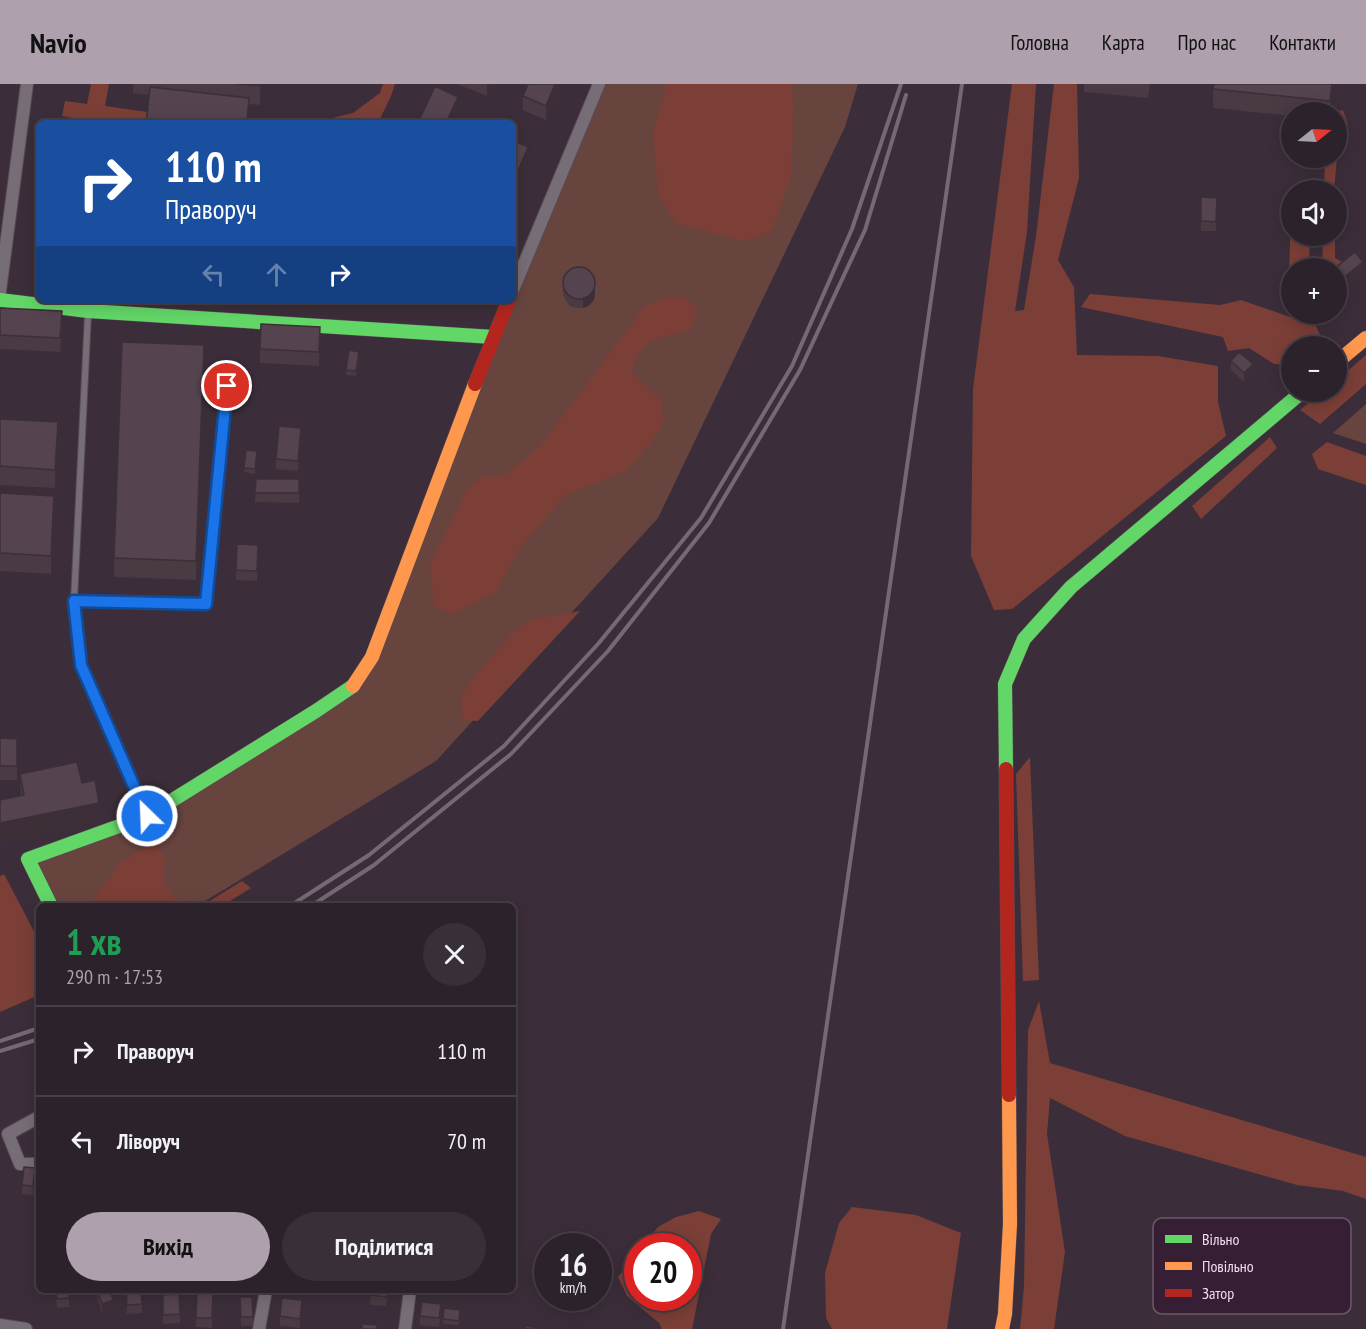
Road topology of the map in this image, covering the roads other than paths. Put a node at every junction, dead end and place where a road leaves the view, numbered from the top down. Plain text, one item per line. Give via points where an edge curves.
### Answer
1 (27, 84) edge
2 (599, 84) edge
3 (516, 283) edge
4 (0, 291) edge
5 (0, 300) edge
6 (508, 303) edge
7 (88, 311) junction
8 (493, 337) junction
9 (1366, 338) edge
10 (1347, 354) edge
11 (227, 386) dead end
12 (1290, 402) edge
13 (74, 601) junction
14 (147, 816) junction
15 (50, 903) edge
16 (36, 1120) edge
17 (36, 1164) edge
18 (265, 1293) edge
19 (410, 1293) edge
20 (0, 1325) edge
21 (26, 1329) edge
22 (259, 1329) edge
23 (405, 1329) edge
24 (1002, 1329) edge

1 - 4 street
2 - 3 street
5 - 7 street
6 - 8 street
7 - 8 street
7 - 13 lane
8 - 14 street via 372,657 355,685
9 - 10 street
11 - 13 lane via 206,604
12 - 24 street via 1071,587 1024,639 1005,684 1010,1224
13 - 14 lane via 81,665
14 - 15 street via 28,859
16 - 17 street via 8,1134 20,1164
18 - 22 street
19 - 23 street
20 - 21 street

